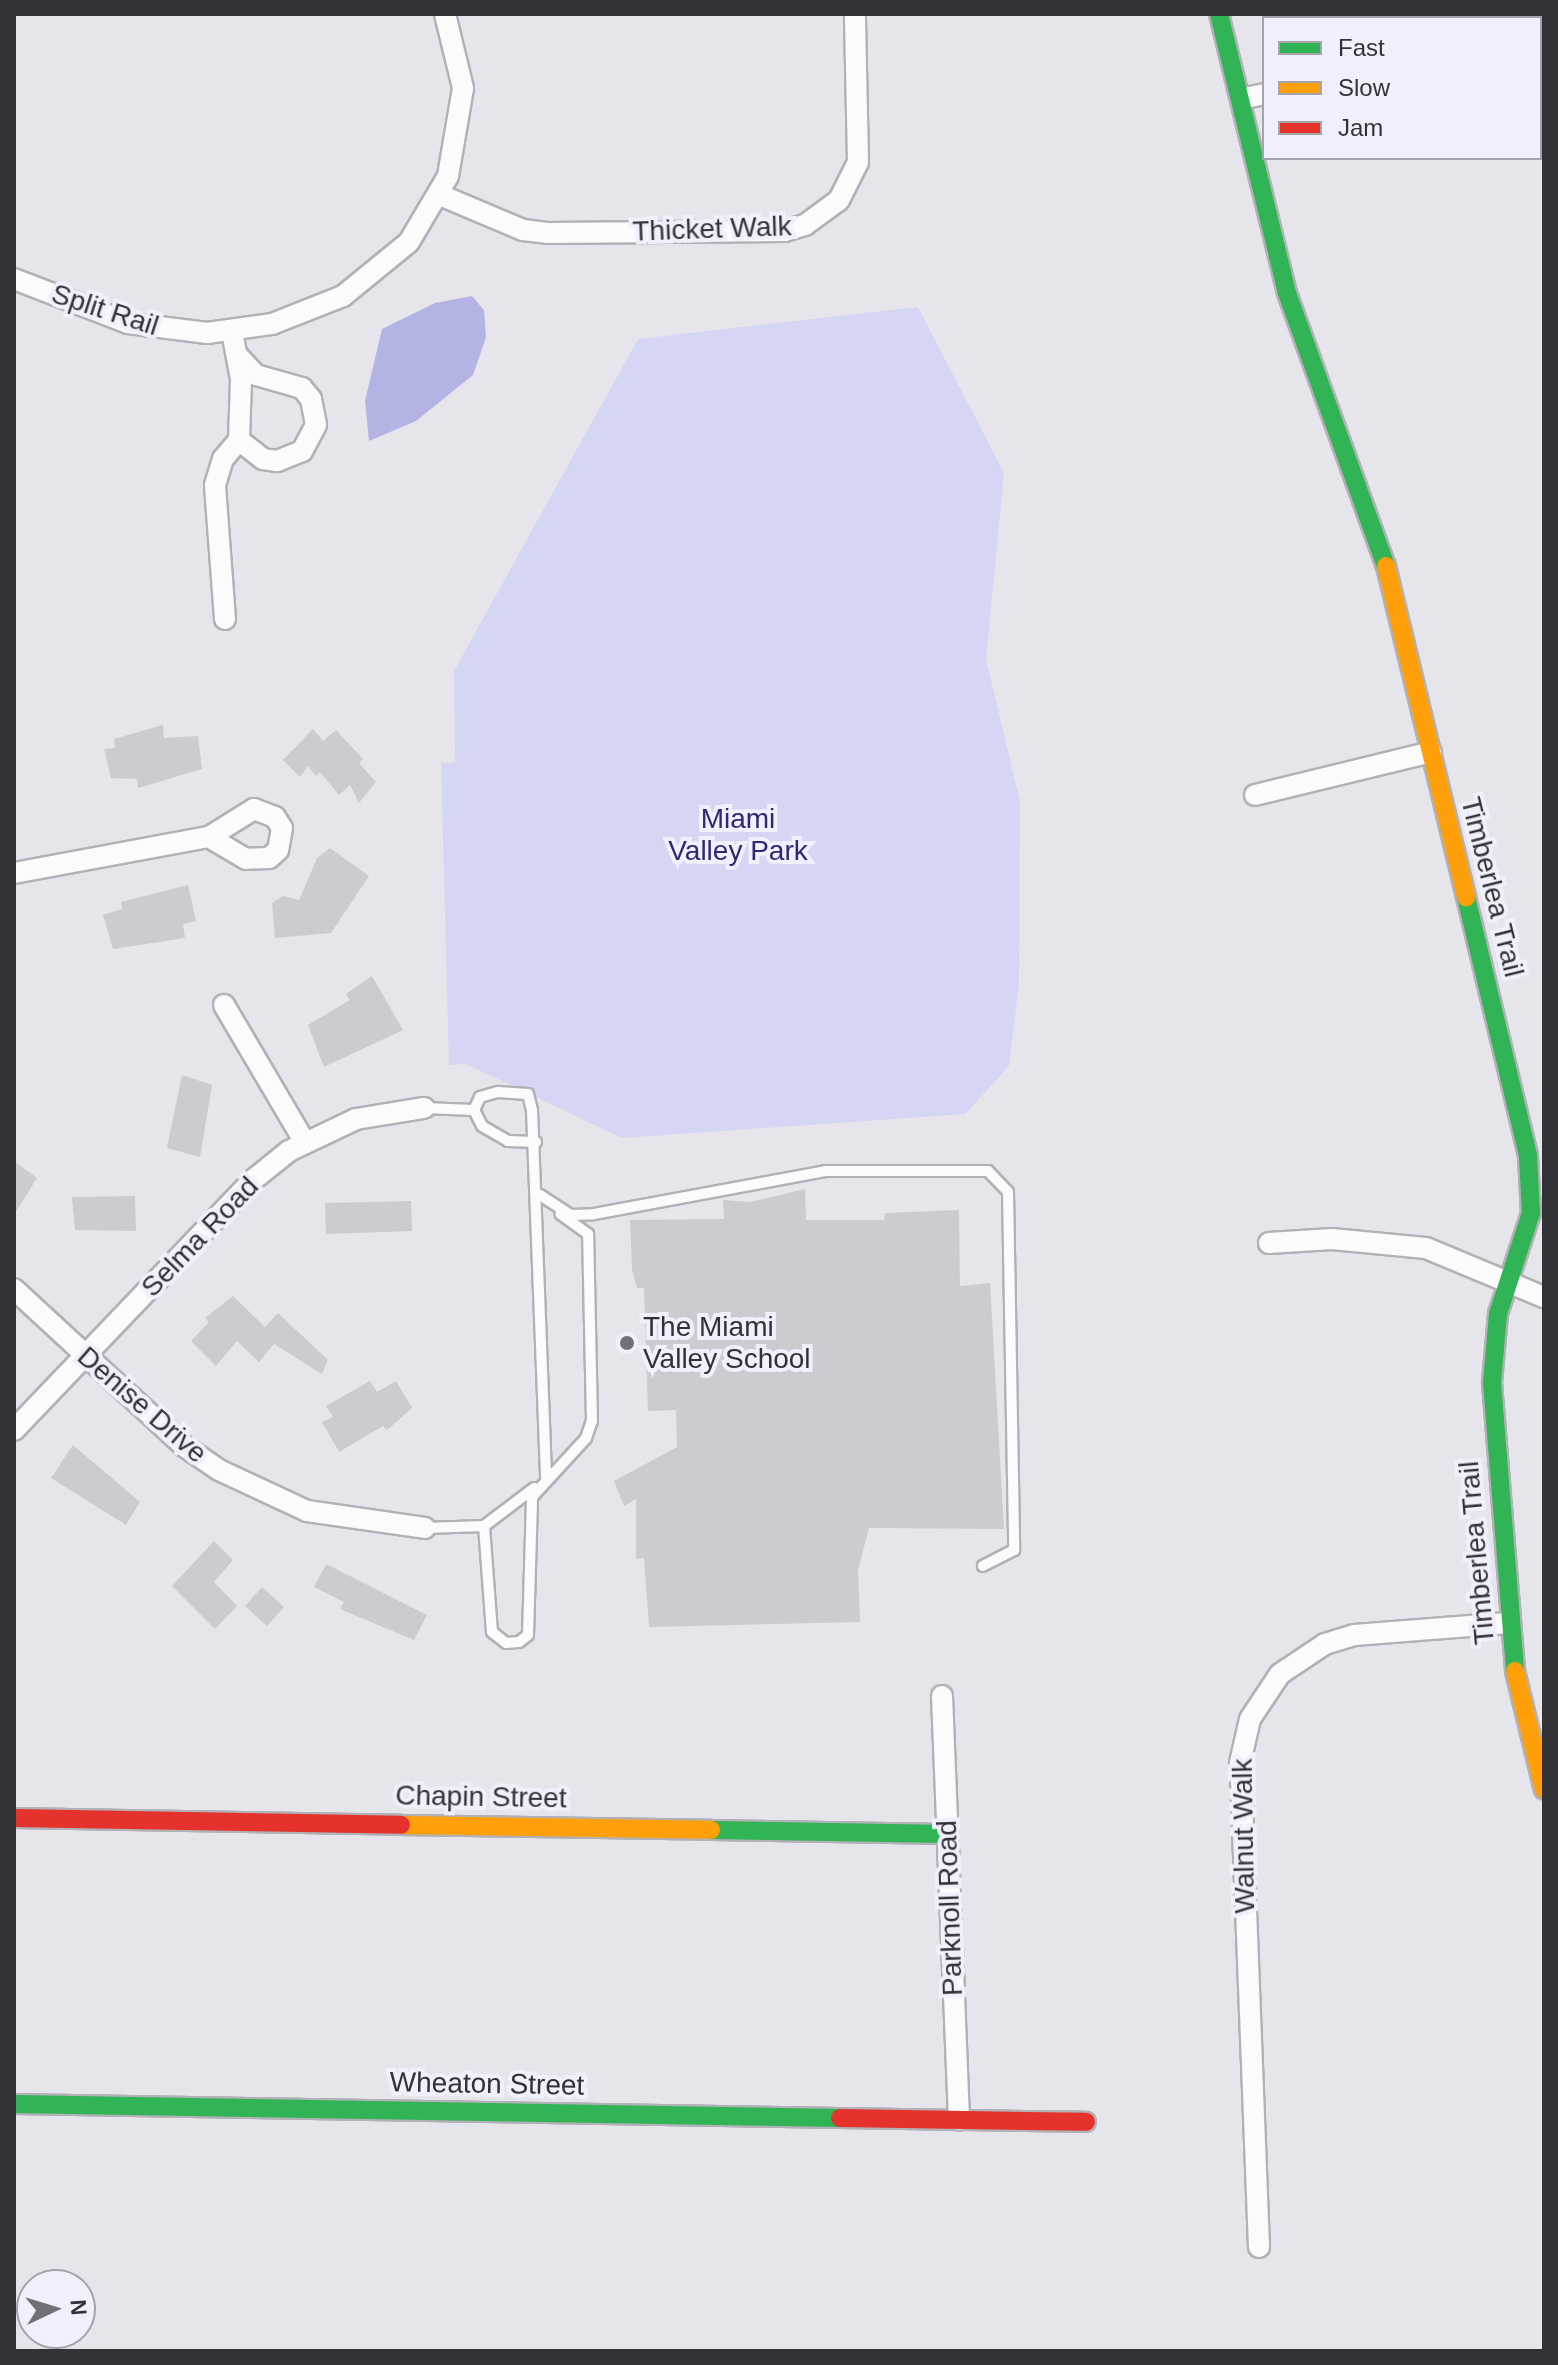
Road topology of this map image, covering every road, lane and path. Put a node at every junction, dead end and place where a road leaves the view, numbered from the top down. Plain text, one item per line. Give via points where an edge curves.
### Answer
1 (445, 14) edge
2 (855, 14) edge
3 (1219, 14) edge
4 (1262, 94) edge
5 (1241, 99) junction
6 (440, 195) junction
7 (14, 279) edge
8 (232, 332) junction
9 (238, 356) junction
10 (239, 440) junction
11 (225, 619) dead end
12 (1431, 752) junction
13 (1255, 795) dead end
14 (209, 837) dead end
15 (14, 873) edge
16 (224, 1005) dead end
17 (424, 1108) joint
18 (474, 1110) junction
19 (304, 1141) junction
20 (536, 1142) junction
21 (540, 1195) junction
22 (1269, 1243) dead end
23 (1510, 1279) junction
24 (14, 1289) edge
25 (1544, 1297) edge
26 (84, 1357) junction
27 (14, 1430) edge
28 (546, 1479) junction
29 (484, 1526) junction
30 (425, 1528) joint
31 (983, 1566) dead end
32 (1508, 1623) junction
33 (942, 1696) dead end
34 (1544, 1790) edge
35 (14, 1818) edge
36 (947, 1834) junction
37 (14, 2104) edge
38 (959, 2120) junction
39 (1086, 2122) dead end
40 (1259, 2247) dead end

1 - 6 street, Split Rail via 463,88
2 - 6 street, Thicket Walk via 858,162 839,200 805,225 785,231 547,233 523,230
3 - 5 street, Timberlea Trail
4 - 5 street
5 - 12 street, Timberlea Trail via 1287,293 1385,561
6 - 8 street, Split Rail via 409,242 343,296
7 - 8 street, Split Rail via 128,323
8 - 9 street
9 - 10 street
9 - 10 street via 256,375 302,388 316,411 312,439 290,459 263,459
10 - 11 street via 223,459 215,485
12 - 13 street
12 - 23 street, Timberlea Trail via 1528,1156 1531,1213
14 - 15 street
16 - 19 street
17 - 18 lane
17 - 19 street, Selma Road via 356,1119
18 - 20 lane via 482,1126 508,1141
18 - 20 lane via 480,1097 528,1094
19 - 26 street, Selma Road via 253,1180
20 - 21 lane
21 - 28 lane
21 - 28 lane via 588,1234 592,1421 586,1438
21 - 31 lane via 571,1215 594,1214 825,1171 988,1171 1008,1192 1014,1550
22 - 23 street via 1332,1239 1426,1248
23 - 25 street
23 - 32 street, Timberlea Trail via 1493,1336 1492,1383
24 - 26 street, Denise Drive
26 - 27 street, Selma Road
26 - 30 street, Denise Drive via 184,1446 267,1495 352,1521
28 - 29 lane
28 - 29 lane via 530,1511 528,1635 519,1642 506,1643 492,1632
29 - 30 lane
32 - 34 street, Timberlea Trail
32 - 40 street, Walnut Walk via 1355,1635 1325,1644 1280,1674 1250,1719 1240,1763
33 - 36 street, Parknoll Road
35 - 36 street, Chapin Street
36 - 38 street, Parknoll Road
37 - 38 street, Wheaton Street
38 - 39 street, Wheaton Street

